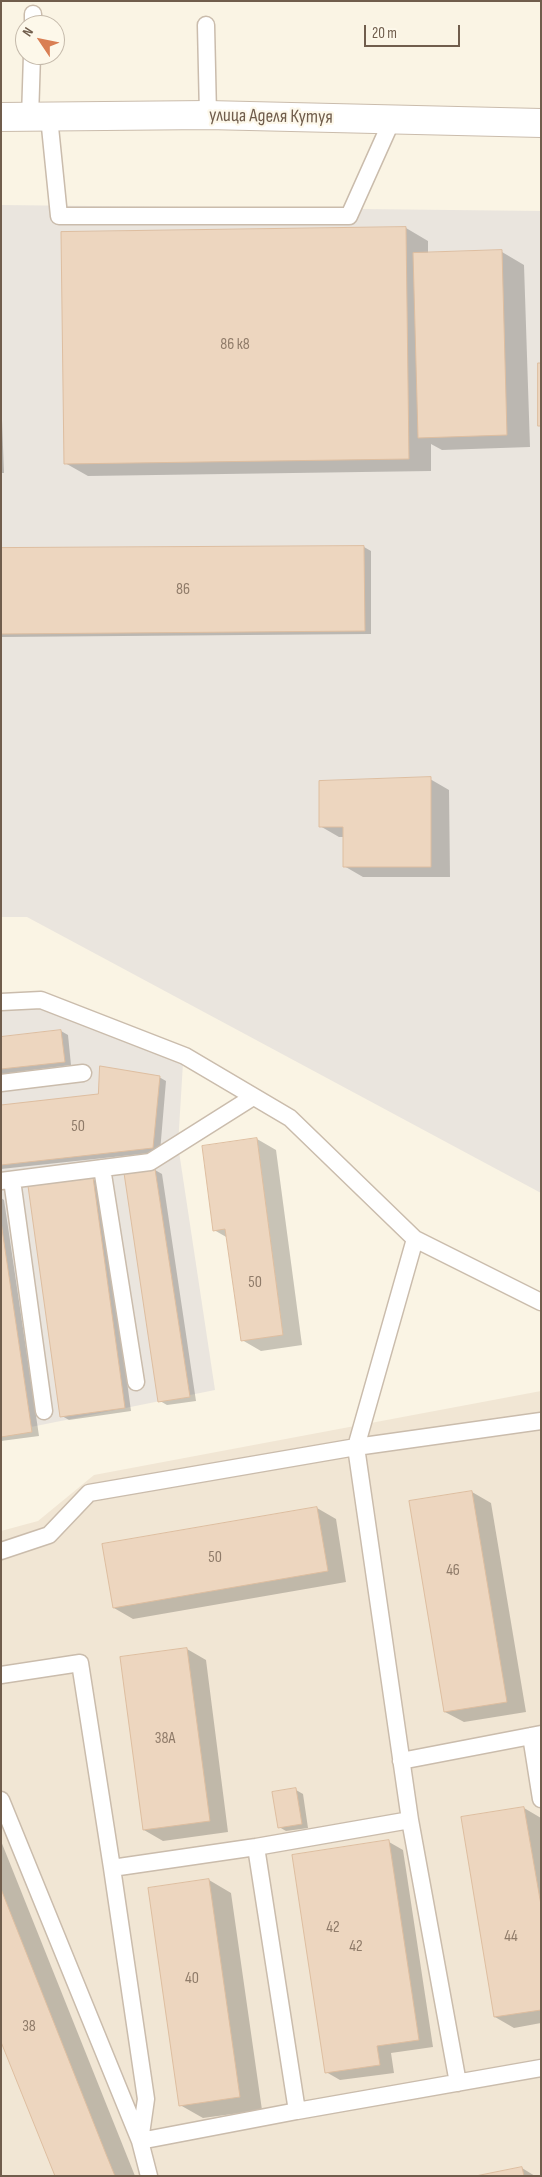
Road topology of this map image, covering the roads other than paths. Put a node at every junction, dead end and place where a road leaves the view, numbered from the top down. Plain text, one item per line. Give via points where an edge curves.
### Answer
1 (206, 25) dead end
2 (33, 65) edge
3 (208, 115) junction
4 (1, 117) edge
5 (39, 117) junction
6 (392, 120) junction
7 (541, 123) edge
8 (1, 1002) edge
9 (82, 1074) dead end
10 (1, 1083) edge
11 (253, 1097) junction
12 (102, 1168) junction
13 (7, 1180) edge
14 (415, 1239) junction
15 (541, 1302) edge
16 (136, 1382) dead end
17 (44, 1411) dead end
18 (541, 1421) edge
19 (356, 1447) junction
20 (1, 1551) edge
21 (1, 1675) edge
22 (536, 1734) edge
23 (401, 1761) junction
24 (1, 1800) edge
25 (541, 1800) edge
26 (410, 1820) junction
27 (256, 1847) junction
28 (112, 1868) junction
29 (541, 2068) edge
30 (458, 2083) junction
31 (297, 2111) junction
32 (140, 2141) junction
33 (150, 2176) edge

1 - 3 lane
2 - 5 lane
3 - 5 street, улица Аделя Кутуя
3 - 6 street, улица Аделя Кутуя
4 - 5 street, улица Аделя Кутуя
5 - 6 lane via 59,216 349,216
6 - 7 street, улица Аделя Кутуя
8 - 11 lane via 41,1000 185,1056
9 - 10 lane
11 - 12 lane via 150,1162
11 - 14 lane via 290,1118
12 - 13 lane
12 - 16 lane
13 - 17 lane
14 - 15 lane
14 - 19 lane
18 - 19 lane
19 - 20 lane via 89,1493 49,1536
19 - 23 lane
21 - 28 lane via 80,1664
22 - 23 lane
22 - 25 lane
23 - 26 lane
24 - 32 lane
26 - 27 lane
26 - 30 lane
27 - 28 lane
27 - 31 lane
28 - 32 lane via 146,2099
29 - 30 lane
30 - 31 lane
31 - 32 lane
32 - 33 lane

